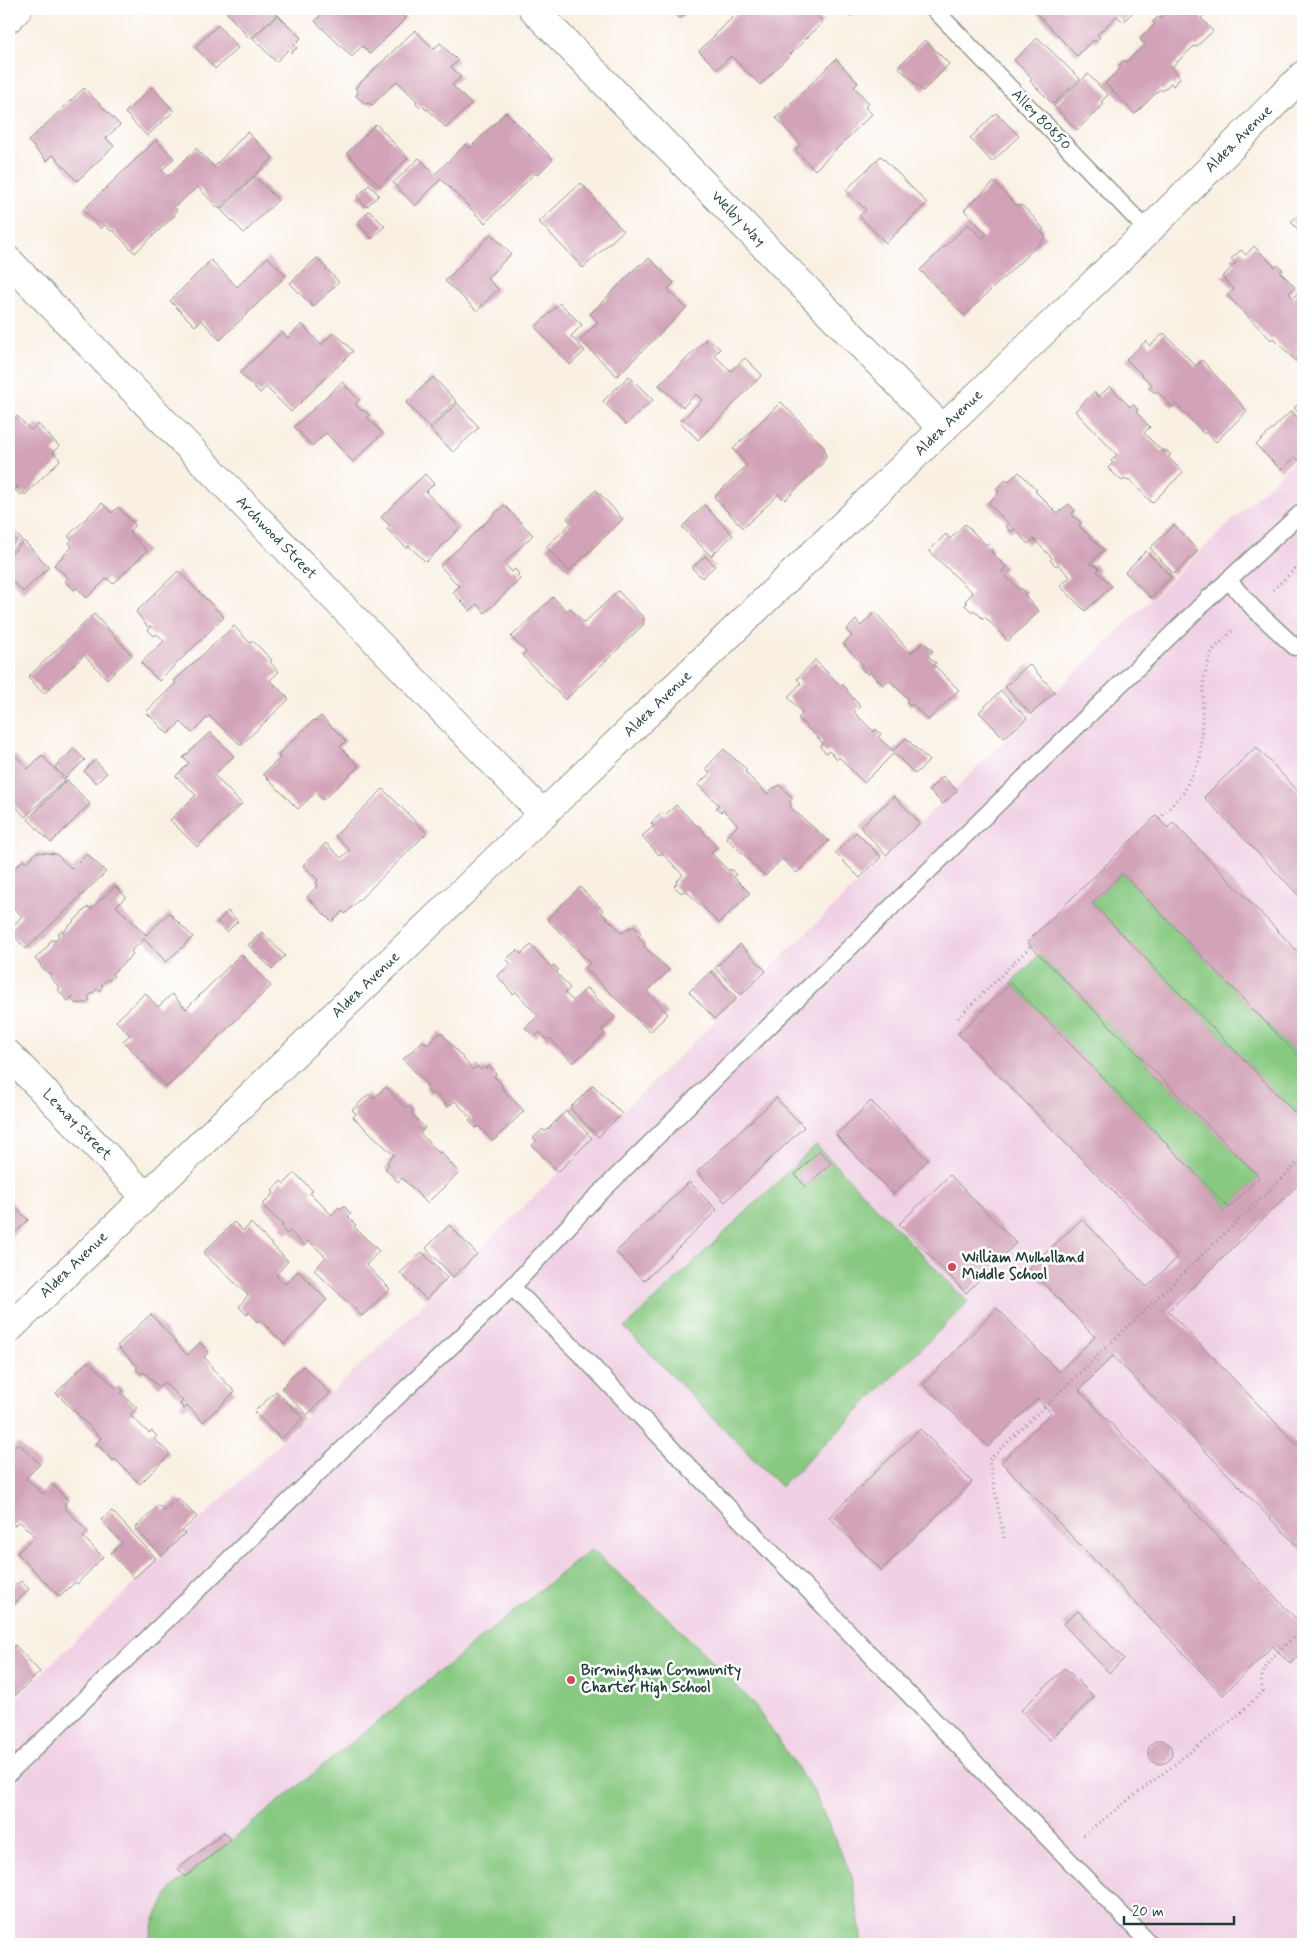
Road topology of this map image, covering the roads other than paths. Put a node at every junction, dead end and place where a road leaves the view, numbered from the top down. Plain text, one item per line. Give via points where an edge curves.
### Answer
1 (18, 9) edge
2 (533, 9) edge
3 (934, 9) edge
4 (9, 18) edge
5 (1303, 75) edge
6 (1148, 231) junction
7 (9, 261) edge
8 (943, 429) junction
9 (1303, 511) edge
10 (1228, 580) junction
11 (1300, 646) edge
12 (544, 815) junction
13 (9, 1055) edge
14 (145, 1196) junction
15 (512, 1287) junction
16 (9, 1329) edge
17 (9, 1773) edge
18 (1150, 1944) edge

1 - 4 street
2 - 8 street, Welby Way
3 - 6 lane, Alley 80850
5 - 6 street, Aldea Avenue
6 - 8 street, Aldea Avenue
7 - 12 street, Archwood Street
8 - 12 street, Aldea Avenue
9 - 10 lane
10 - 11 lane via 1254,609
10 - 15 lane via 709,1085 590,1203
12 - 14 street, Aldea Avenue
13 - 14 street, Lemay Street
14 - 16 street, Aldea Avenue
15 - 17 lane
15 - 18 lane

